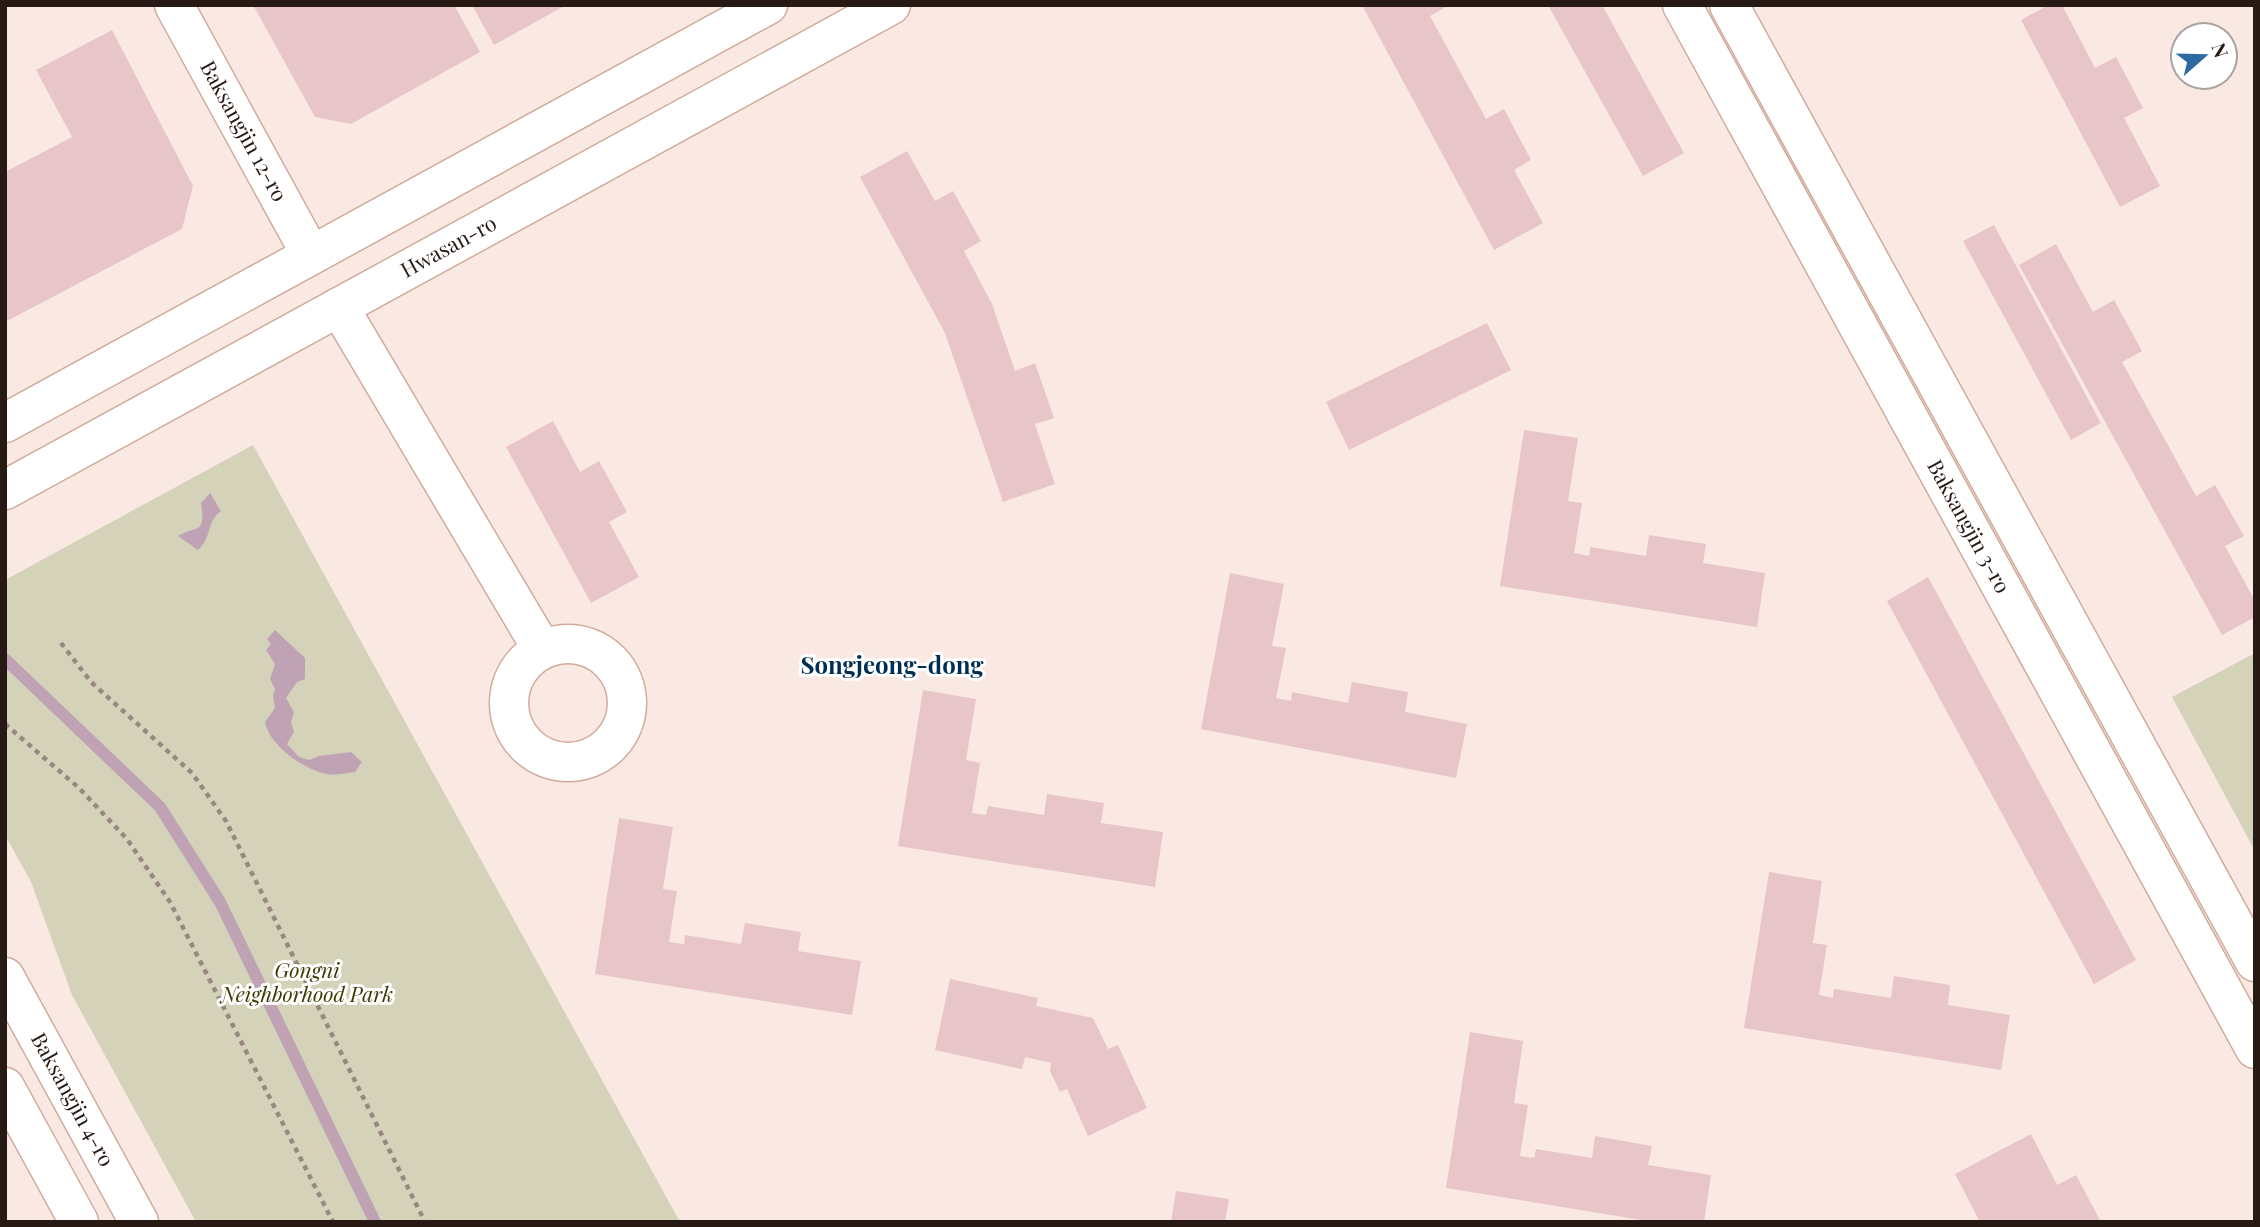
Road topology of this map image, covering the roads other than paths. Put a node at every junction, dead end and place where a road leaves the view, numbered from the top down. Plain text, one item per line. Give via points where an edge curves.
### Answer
1 (174, 5) edge
2 (768, 5) edge
3 (891, 5) edge
4 (1682, 5) edge
5 (1729, 5) edge
6 (311, 255) junction
7 (339, 307) junction
8 (5, 423) edge
9 (5, 490) edge
10 (542, 649) junction
11 (2255, 962) edge
12 (5, 977) edge
13 (2255, 1049) edge
14 (5, 1087) edge
15 (79, 1222) edge
16 (139, 1222) edge

1 - 6 street, Baksangjin 12-ro
2 - 6 street
3 - 7 street, Hwasan-ro
4 - 13 street, Baksangjin 3-ro
5 - 11 street, Baksangjin 3-ro
6 - 8 street
7 - 9 street, Hwasan-ro
7 - 10 street
10 - 10 street via 517,672 508,707 521,740 534,752 568,763 585,760 636,730 620,674 609,659 578,644
12 - 16 street, Baksangjin 4-ro
14 - 15 street

